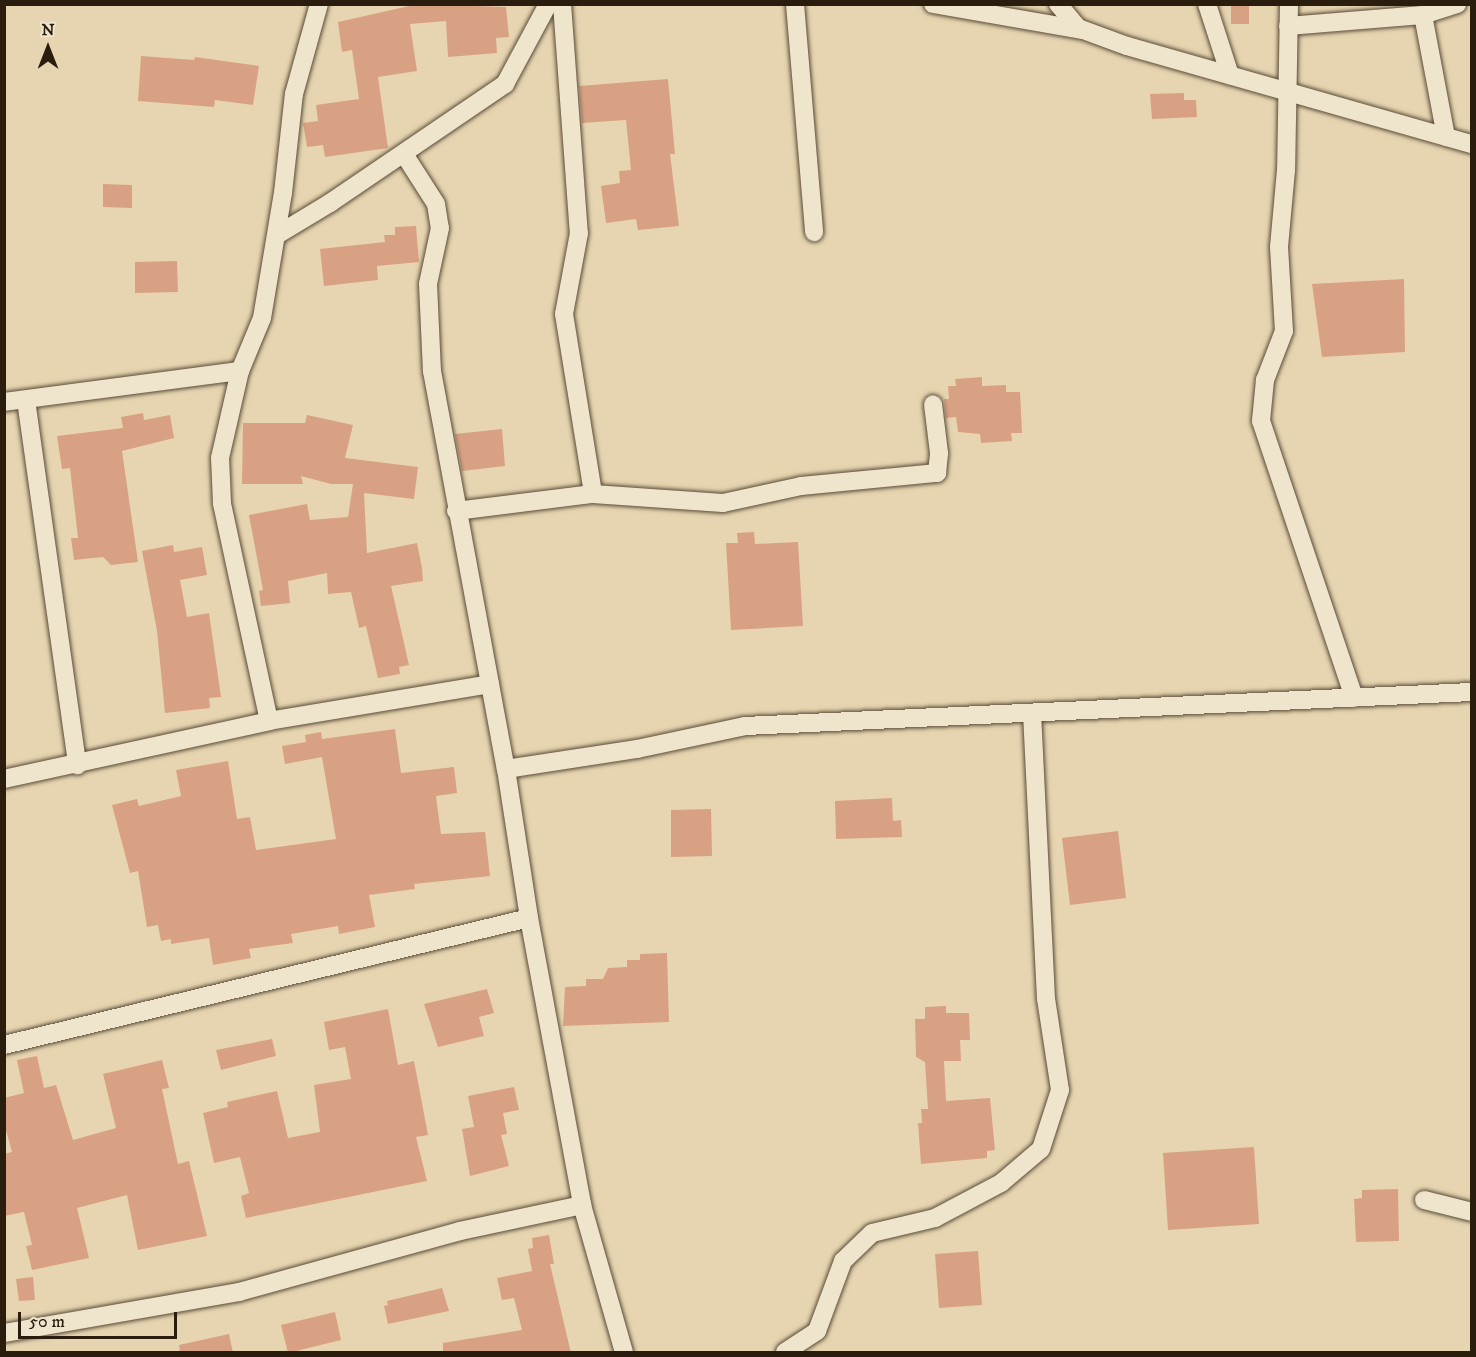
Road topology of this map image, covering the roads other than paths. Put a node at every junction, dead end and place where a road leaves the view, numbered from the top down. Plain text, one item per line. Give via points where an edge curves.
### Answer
1 (320, 4) edge
2 (548, 4) edge
3 (562, 4) edge
4 (795, 4) edge
5 (933, 4) edge
6 (1058, 4) edge
7 (1207, 4) edge
8 (1289, 4) edge
9 (1457, 4) edge
10 (1424, 15) junction
11 (1288, 26) junction
12 (1085, 31) junction
13 (1230, 75) junction
14 (1286, 91) junction
15 (1446, 136) junction
16 (1472, 144) edge
17 (404, 154) junction
18 (814, 232) dead end
19 (277, 235) junction
20 (240, 371) junction
21 (26, 400) junction
22 (4, 402) edge
23 (933, 404) dead end
24 (593, 494) junction
25 (456, 511) junction
26 (490, 684) junction
27 (1472, 692) edge
28 (1354, 698) junction
29 (1032, 715) junction
30 (269, 721) junction
31 (77, 765) junction
32 (506, 769) junction
33 (4, 779) edge
34 (529, 918) junction
35 (4, 1045) edge
36 (1424, 1200) dead end
37 (582, 1205) junction
38 (1472, 1212) edge
39 (4, 1333) edge
40 (624, 1353) edge
41 (785, 1353) edge

1 - 19 street via 294,94
2 - 17 street via 505,84
3 - 24 street via 579,233 564,314
4 - 18 street
5 - 12 street
6 - 12 street
7 - 13 street
8 - 11 street
9 - 10 street
10 - 11 street
10 - 15 street
11 - 14 street
12 - 13 street
13 - 14 street
14 - 15 street
14 - 28 street via 1286,170 1279,247 1284,331 1265,380 1261,421
15 - 16 street
17 - 19 street
17 - 25 street via 436,204 440,228 428,284 432,371
19 - 20 street via 262,318
20 - 21 street
20 - 30 street via 220,458 222,503
21 - 22 street
21 - 31 street
23 - 24 street via 937,473 801,486 723,503
24 - 25 street
25 - 26 street
26 - 30 street
26 - 32 street
27 - 28 street
28 - 29 street
29 - 32 street via 745,726 637,749
29 - 41 street via 1046,999 1060,1090 1041,1149 1001,1183 935,1218 872,1233 843,1261 817,1331
30 - 31 street
31 - 33 street
32 - 34 street
34 - 35 street
34 - 37 street
36 - 38 street
37 - 39 street via 460,1232 239,1292
37 - 40 street

